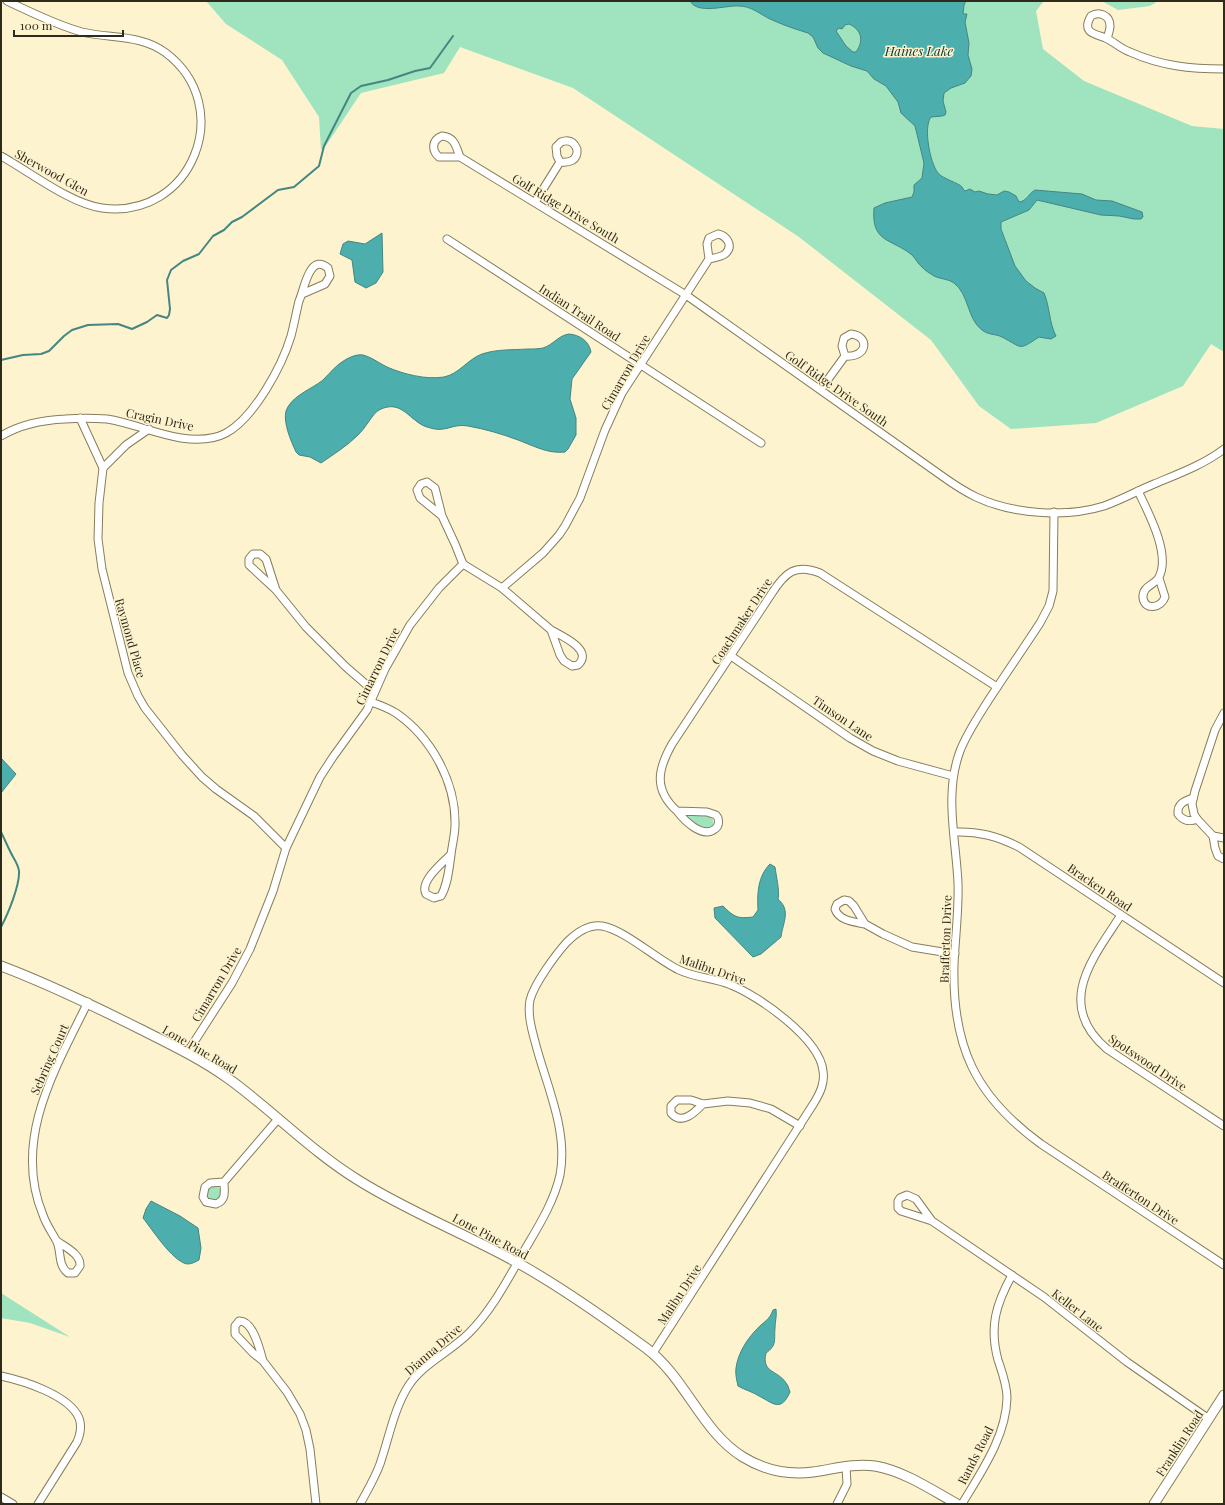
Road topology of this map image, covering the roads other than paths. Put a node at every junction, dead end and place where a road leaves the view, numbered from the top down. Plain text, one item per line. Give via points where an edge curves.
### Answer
1 (7, 1) edge
2 (1107, 39) dead end
3 (1224, 69) edge
4 (1, 156) edge
5 (460, 157) dead end
6 (560, 162) dead end
7 (535, 202) junction
8 (447, 239) dead end
9 (709, 259) dead end
10 (302, 294) junction
11 (686, 295) junction
12 (845, 356) dead end
13 (640, 364) junction
14 (821, 389) junction
15 (80, 418) junction
16 (149, 429) junction
17 (1, 436) edge
18 (761, 444) dead end
19 (1224, 449) edge
20 (103, 468) junction
21 (1138, 491) junction
22 (1054, 512) junction
23 (442, 516) junction
24 (463, 564) junction
25 (1159, 578) dead end
26 (502, 588) junction
27 (276, 590) junction
28 (551, 630) junction
29 (731, 656) junction
30 (997, 687) junction
31 (375, 691) junction
32 (371, 702) junction
33 (1224, 714) edge
34 (954, 776) junction
35 (1193, 798) junction
36 (677, 810) junction
37 (1197, 819) junction
38 (954, 832) junction
39 (1213, 836) junction
40 (1224, 838) edge
41 (286, 848) junction
42 (451, 854) junction
43 (1224, 859) edge
44 (1122, 915) junction
45 (865, 924) dead end
46 (955, 954) junction
47 (1, 966) edge
48 (1224, 983) edge
49 (88, 1002) junction
50 (187, 1053) junction
51 (703, 1104) dead end
52 (278, 1119) junction
53 (800, 1126) junction
54 (1224, 1126) edge
55 (224, 1182) dead end
56 (932, 1221) junction
57 (57, 1241) dead end
58 (517, 1263) junction
59 (1224, 1265) edge
60 (1012, 1276) junction
61 (653, 1353) junction
62 (263, 1361) junction
63 (1, 1376) edge
64 (1224, 1395) edge
65 (1209, 1419) junction
66 (846, 1466) junction
67 (1, 1497) edge
68 (13, 1504) edge
69 (38, 1504) edge
70 (316, 1504) edge
71 (360, 1504) edge
72 (837, 1504) edge
73 (957, 1504) edge
74 (962, 1504) edge
75 (1154, 1504) edge

1 - 4 street, Sherwood Glen via 76,30 134,38 158,48 178,64 192,85 200,109 201,130 197,151 182,178 158,198 127,208 102,208 82,203
2 - 3 street via 1131,53 1163,64 1194,69
5 - 7 street, Golf Ridge Drive South
6 - 7 street
7 - 11 street, Golf Ridge Drive South
8 - 13 street, Indian Trail Road
9 - 11 street, Cimarron Drive
10 - 10 street, Cragin Drive via 304,284 313,268 319,265 328,268 330,276 325,284
10 - 16 street, Cragin Drive via 283,357 259,400 238,425 225,434 197,439 180,438
11 - 13 street, Cimarron Drive
11 - 14 street, Golf Ridge Drive South
12 - 14 street
13 - 18 street, Indian Trail Road
13 - 26 street, Cimarron Drive via 613,411 584,489 565,526 543,553
14 - 22 street, Golf Ridge Drive South via 970,494 984,501 1014,509
15 - 16 street, Cragin Drive via 108,420
15 - 17 street, Cragin Drive via 29,424
15 - 20 street
16 - 20 street via 126,445
19 - 21 street, Golf Ridge Drive South via 1200,465
20 - 41 street, Raymond Place via 98,518 100,556 128,673 138,696 162,732 192,766 216,788 254,816
21 - 22 street, Golf Ridge Drive South via 1104,506
21 - 25 street via 1159,540 1162,557
22 - 30 street, Brafferton Drive via 1052,598 1040,623
23 - 23 street via 435,488 428,482 421,484 417,490 420,498
23 - 24 street
24 - 26 street
24 - 31 street, Cimarron Drive via 438,588 410,625 392,654
26 - 28 street
27 - 27 street via 266,559 260,554 253,554 249,558 249,565
27 - 31 street via 306,627
28 - 28 street via 581,650 582,659 578,665 572,666 564,661
29 - 30 street, Coachmaker Drive via 782,579 792,571 805,568 827,576
29 - 34 street, Timson Lane via 873,751 898,761
29 - 36 street, Coachmaker Drive via 672,744 660,771 661,787 668,802
30 - 34 street, Brafferton Drive via 967,736 960,751
31 - 32 street, Cimarron Drive
32 - 41 street, Cimarron Drive via 326,767
32 - 42 street via 404,719 436,757 454,807 455,826
33 - 35 street
34 - 38 street, Brafferton Drive via 951,796
35 - 37 street
35 - 37 street via 1180,804 1178,814 1183,820
36 - 36 street, Coachmaker Drive via 712,813 718,818 719,824 714,830 702,831 688,822
37 - 39 street
38 - 44 street, Bracken Road via 979,832 1005,840
38 - 46 street, Brafferton Drive via 958,884
39 - 40 street
39 - 43 street via 1216,853
41 - 50 street, Cimarron Drive via 273,891 250,949 232,983
42 - 42 street via 443,892 441,896 430,897 424,887
44 - 48 street, Bracken Road
44 - 54 street, Spotswood Drive via 1092,960 1084,980 1080,999 1088,1027 1107,1049
45 - 46 street via 912,947
46 - 59 street, Brafferton Drive via 955,1003 963,1045 975,1074 1003,1113 1040,1144
47 - 49 street, Lone Pine Road
49 - 50 street, Lone Pine Road
49 - 57 street, Sebring Court via 49,1081 35,1136 33,1167 36,1194 43,1216
50 - 52 street, Lone Pine Road via 227,1077
51 - 53 street via 728,1101 750,1103 771,1109
52 - 55 street
52 - 58 street, Lone Pine Road via 330,1161 360,1181
53 - 58 street, Malibu Drive via 821,1090 824,1072 814,1051 788,1021 743,990 680,971 615,930 601,926 584,929 556,956 538,983 530,1001 530,1022 556,1114 562,1156 560,1174 550,1205
53 - 61 street, Malibu Drive
56 - 56 street, Keller Lane via 912,1197 904,1196 898,1201 898,1208 901,1211
56 - 60 street, Keller Lane
58 - 61 street, Lone Pine Road via 590,1308
58 - 71 street, Dianna Drive via 473,1329 424,1369 407,1388 400,1401 377,1471
60 - 65 street, Keller Lane via 1044,1297 1127,1362
60 - 74 street, Rands Road via 999,1302 994,1324 995,1345 1007,1391 1004,1418 998,1439
61 - 66 street, Lone Pine Road via 674,1374 723,1441 746,1459 768,1468 791,1472 815,1472
62 - 62 street via 250,1326 239,1321 235,1326 235,1334
62 - 70 street via 292,1400 304,1422 310,1449
63 - 69 street via 32,1385 62,1400 75,1411 80,1420 77,1442
64 - 65 street, Franklin Road
65 - 75 street, Franklin Road
66 - 72 street via 847,1484
66 - 73 street, Lone Pine Road via 876,1466 889,1470
67 - 68 street

